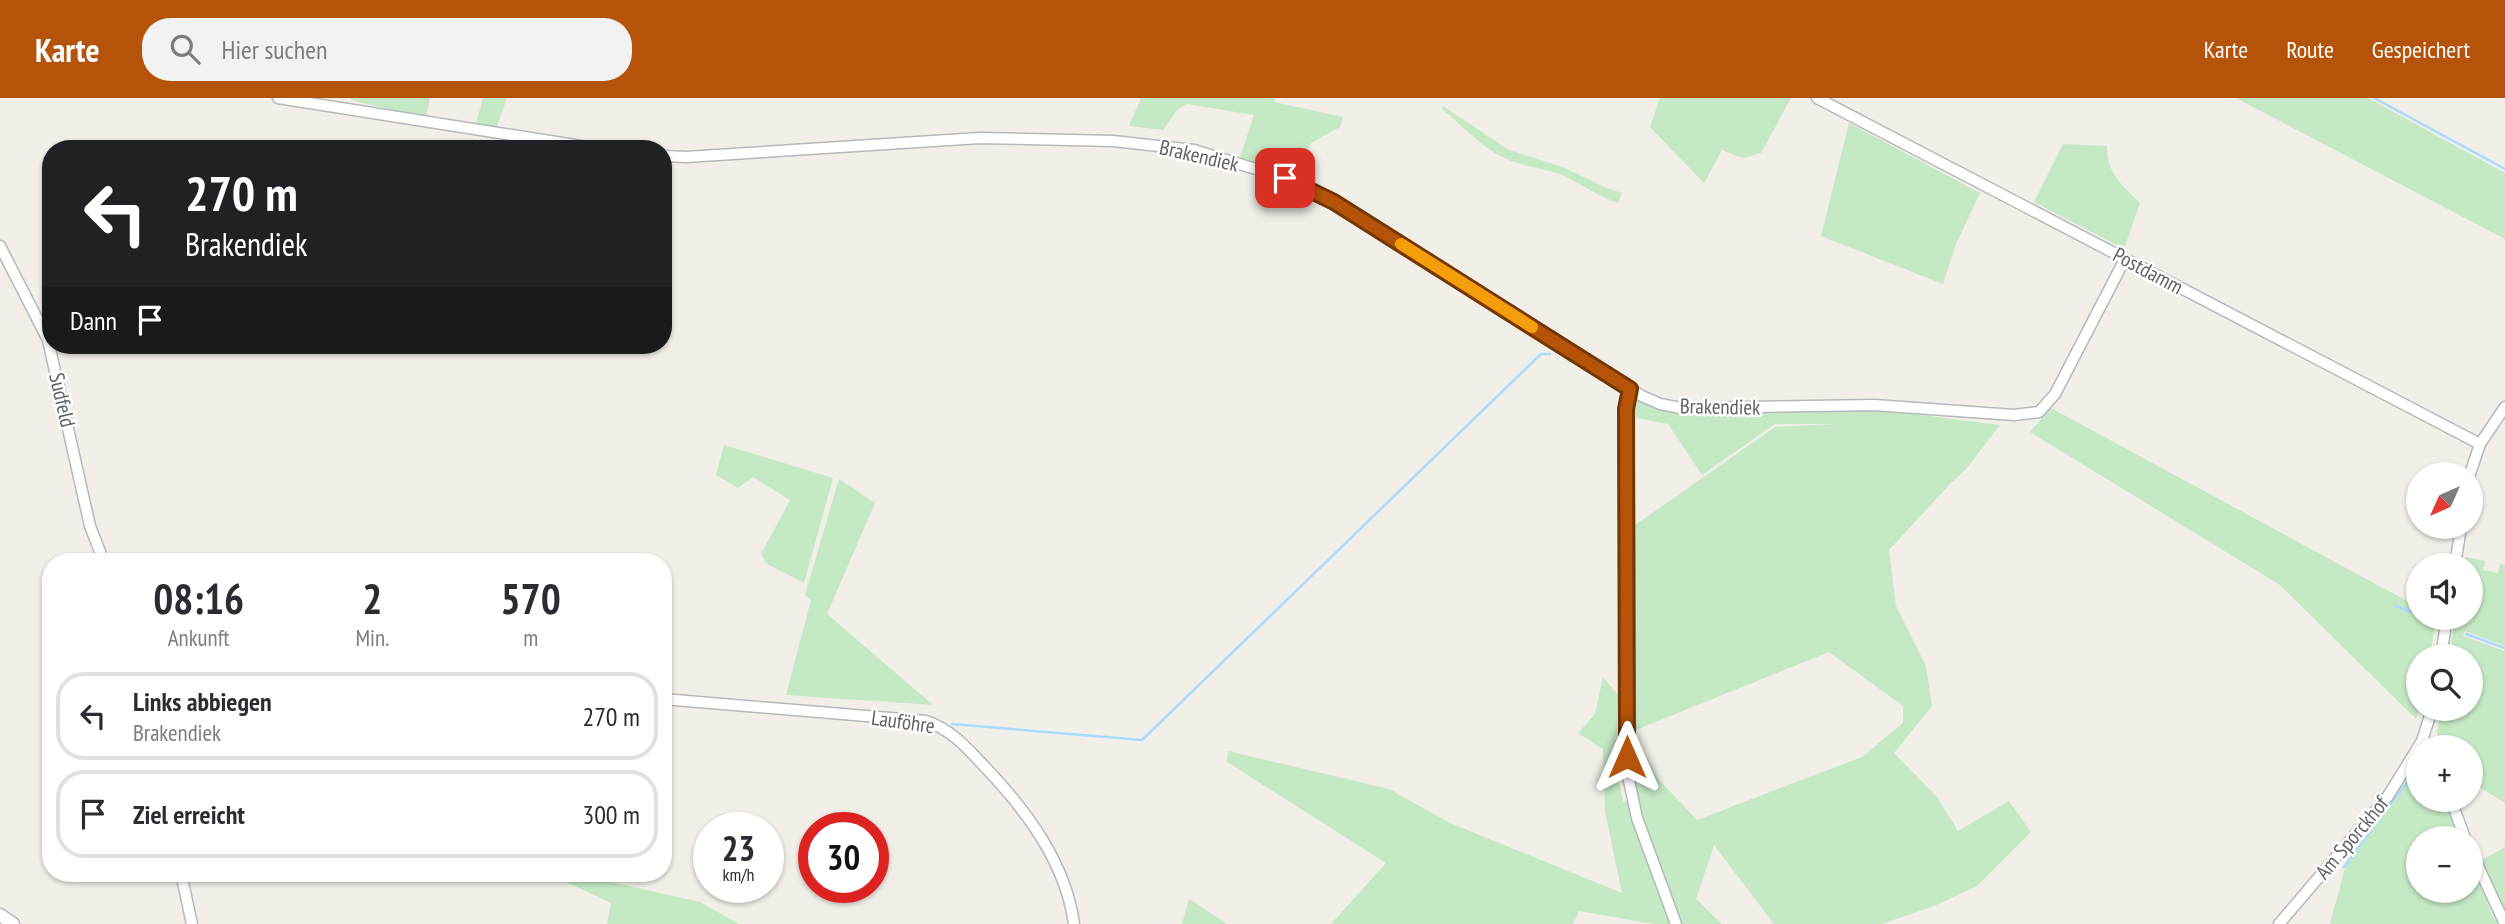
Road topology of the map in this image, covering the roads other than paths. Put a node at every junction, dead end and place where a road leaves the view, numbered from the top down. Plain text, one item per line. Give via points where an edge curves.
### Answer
1 (278, 98) edge
2 (1816, 98) edge
3 (543, 140) edge
4 (672, 156) edge
5 (0, 246) edge
6 (2126, 259) junction
7 (42, 328) edge
8 (51, 354) edge
9 (1630, 389) junction
10 (2505, 407) edge
11 (2480, 443) junction
12 (2474, 462) edge
13 (100, 553) edge
14 (672, 700) edge
15 (2406, 771) edge
16 (2483, 877) edge
17 (183, 882) edge
18 (0, 915) edge
19 (13, 924) edge
20 (192, 924) edge
21 (1074, 924) edge
22 (1676, 924) edge
23 (2279, 924) edge
24 (2505, 924) edge

1 - 3 street
2 - 6 street, Postdamm
4 - 9 street, Brakendiek via 979,138 1113,141 1195,150 1285,178 1334,202
5 - 7 street, Sudfeld
6 - 9 street, Brakendiek via 2046,407 2026,416 1874,405 1681,408 1660,404
6 - 11 street, Postdamm
8 - 13 street, Sudfeld via 90,526
9 - 22 street via 1626,409 1627,771 1637,818
10 - 11 street
11 - 12 street
14 - 21 street, Lauföhre via 926,721 944,727 1001,783 1036,829 1065,888
15 - 23 street, Am Sporckhof
16 - 24 street
17 - 20 street
18 - 19 street

